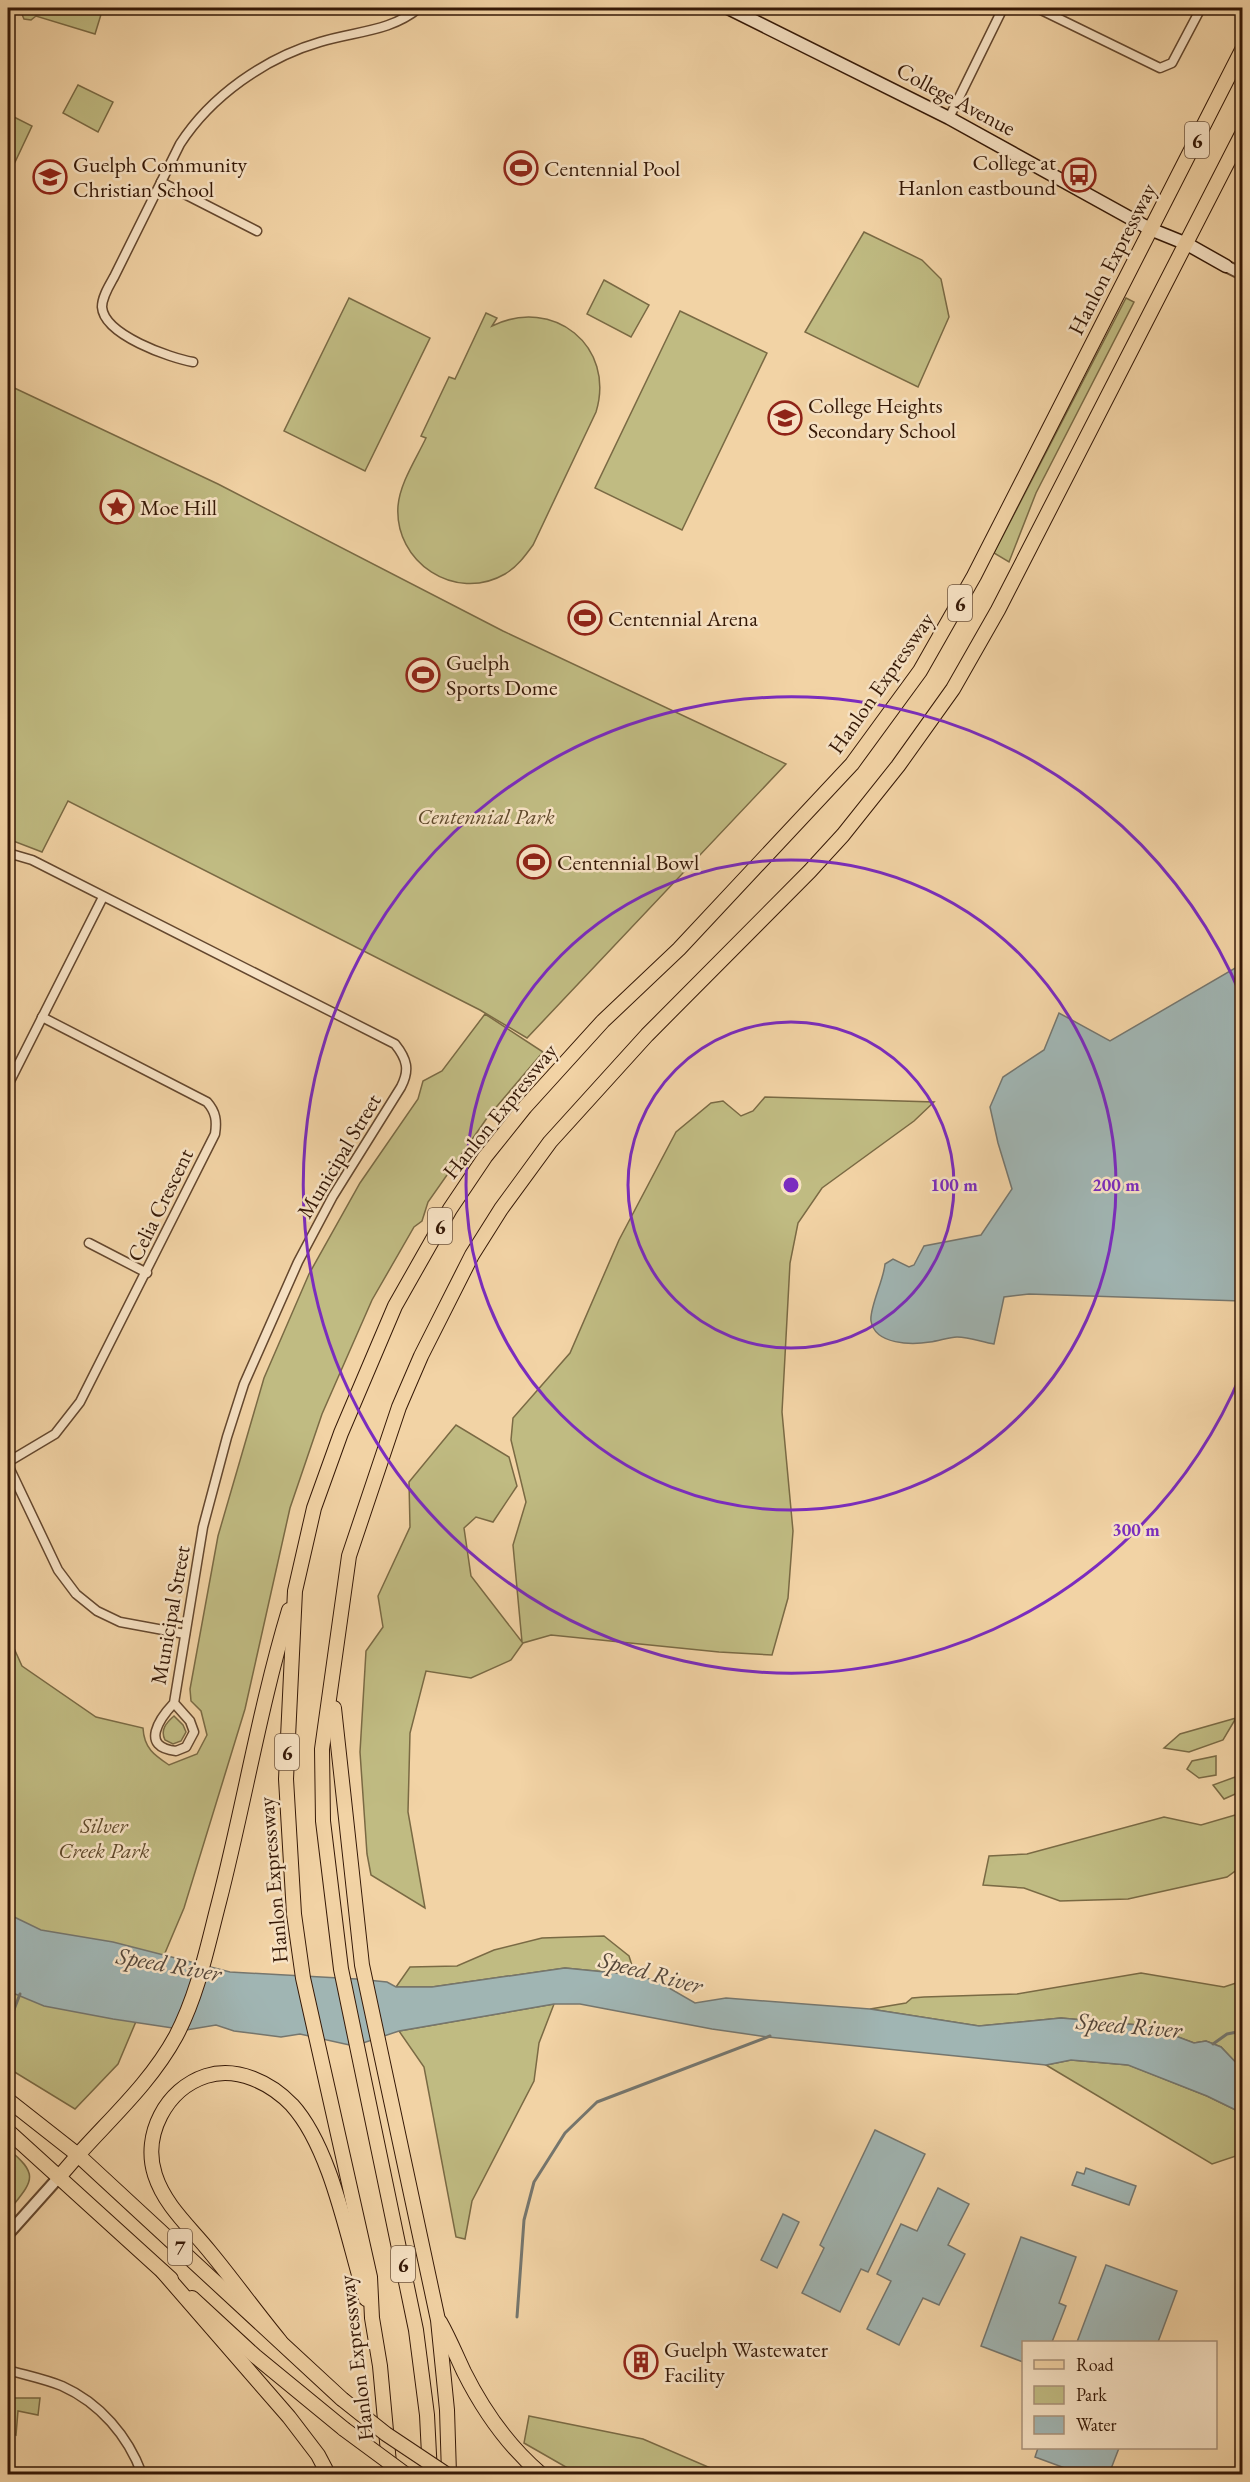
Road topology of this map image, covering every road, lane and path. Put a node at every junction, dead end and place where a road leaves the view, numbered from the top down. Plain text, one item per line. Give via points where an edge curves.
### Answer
1 (419, 8) edge
2 (728, 8) edge
3 (1003, 8) edge
4 (1037, 8) edge
5 (1201, 8) edge
6 (1242, 50) edge
7 (949, 118) junction
8 (1242, 134) edge
9 (161, 182) junction
10 (1150, 229) junction
11 (257, 231) dead end
12 (1187, 244) junction
13 (1227, 266) joint
14 (1242, 274) edge
15 (193, 362) dead end
16 (8, 853) edge
17 (103, 897) junction
18 (42, 1017) junction
19 (8, 1085) edge
20 (89, 1244) dead end
21 (147, 1273) junction
22 (8, 1463) edge
23 (295, 1591) junction
24 (185, 1634) junction
25 (332, 1688) junction
26 (174, 1703) junction
27 (8, 2100) edge
28 (8, 2131) edge
29 (78, 2155) junction
30 (59, 2177) junction
31 (8, 2234) edge
32 (163, 2272) junction
33 (372, 2318) junction
34 (438, 2320) junction
35 (280, 2342) junction
36 (8, 2370) edge
37 (142, 2475) edge
38 (328, 2475) edge
39 (390, 2475) edge
40 (405, 2475) edge
41 (430, 2475) edge
42 (447, 2475) edge
43 (541, 2475) edge

1 - 9 street via 387,27 304,47 247,78 192,127
2 - 7 main road, College Avenue
3 - 7 street
4 - 5 street via 1160,68 1172,63
6 - 10 main road, Hanlon Expressway / 6
7 - 10 main road, College Avenue
8 - 12 main road, 6
9 - 11 street
9 - 15 street via 102,307 110,325 131,338 174,358
10 - 12 main road, College Avenue
10 - 23 main road, Hanlon Expressway / 6 via 949,624 887,719 852,764 764,860 603,1022 525,1107 450,1209 395,1306 340,1433 314,1509
12 - 13 main road, College Avenue
12 - 25 main road, 6 via 998,610 953,689 843,835 646,1035 550,1142 472,1255 399,1407 349,1556
13 - 14 street
16 - 17 street, Municipal Street via 32,860
17 - 18 street
17 - 24 street, Municipal Street via 395,1044 407,1065 401,1087 333,1196 298,1262 244,1384 203,1527
18 - 19 street
18 - 21 street, Celia Crescent via 207,1102 216,1116 215,1134
20 - 21 street
21 - 22 street, Celia Crescent via 72,1415 47,1440
22 - 24 street via 58,1570 76,1594 97,1611 120,1622
23 - 29 main road via 275,1658 205,1961 190,2005 175,2037 134,2095
23 - 33 main road, Hanlon Expressway / 6 via 286,1779 294,1914 303,1978 370,2277
24 - 26 street, Municipal Street
25 - 34 main road via 362,1965
25 - 41 main road, 6 via 322,1749 323,1821 333,1913 358,2057 416,2330 428,2415
26 - 26 street, Municipal Street via 194,1732 186,1747 176,1751 162,1747 155,1734 156,1725
27 - 29 main road, 7
28 - 30 main road, 7
29 - 30 main road
29 - 35 main road, 7
30 - 31 street
30 - 32 main road, 7
32 - 38 main road via 289,2417
32 - 40 main road, bridge via 255,2356
33 - 35 main road via 335,2192 308,2127 278,2091 258,2080 235,2074 207,2076 183,2088 154,2127 151,2151 155,2174 168,2202
33 - 39 main road, Hanlon Expressway / 6
34 - 42 main road via 447,2410
34 - 43 main road via 494,2423
35 - 42 main road, 7, bridge via 342,2399
36 - 37 street via 60,2385 90,2403 121,2434

